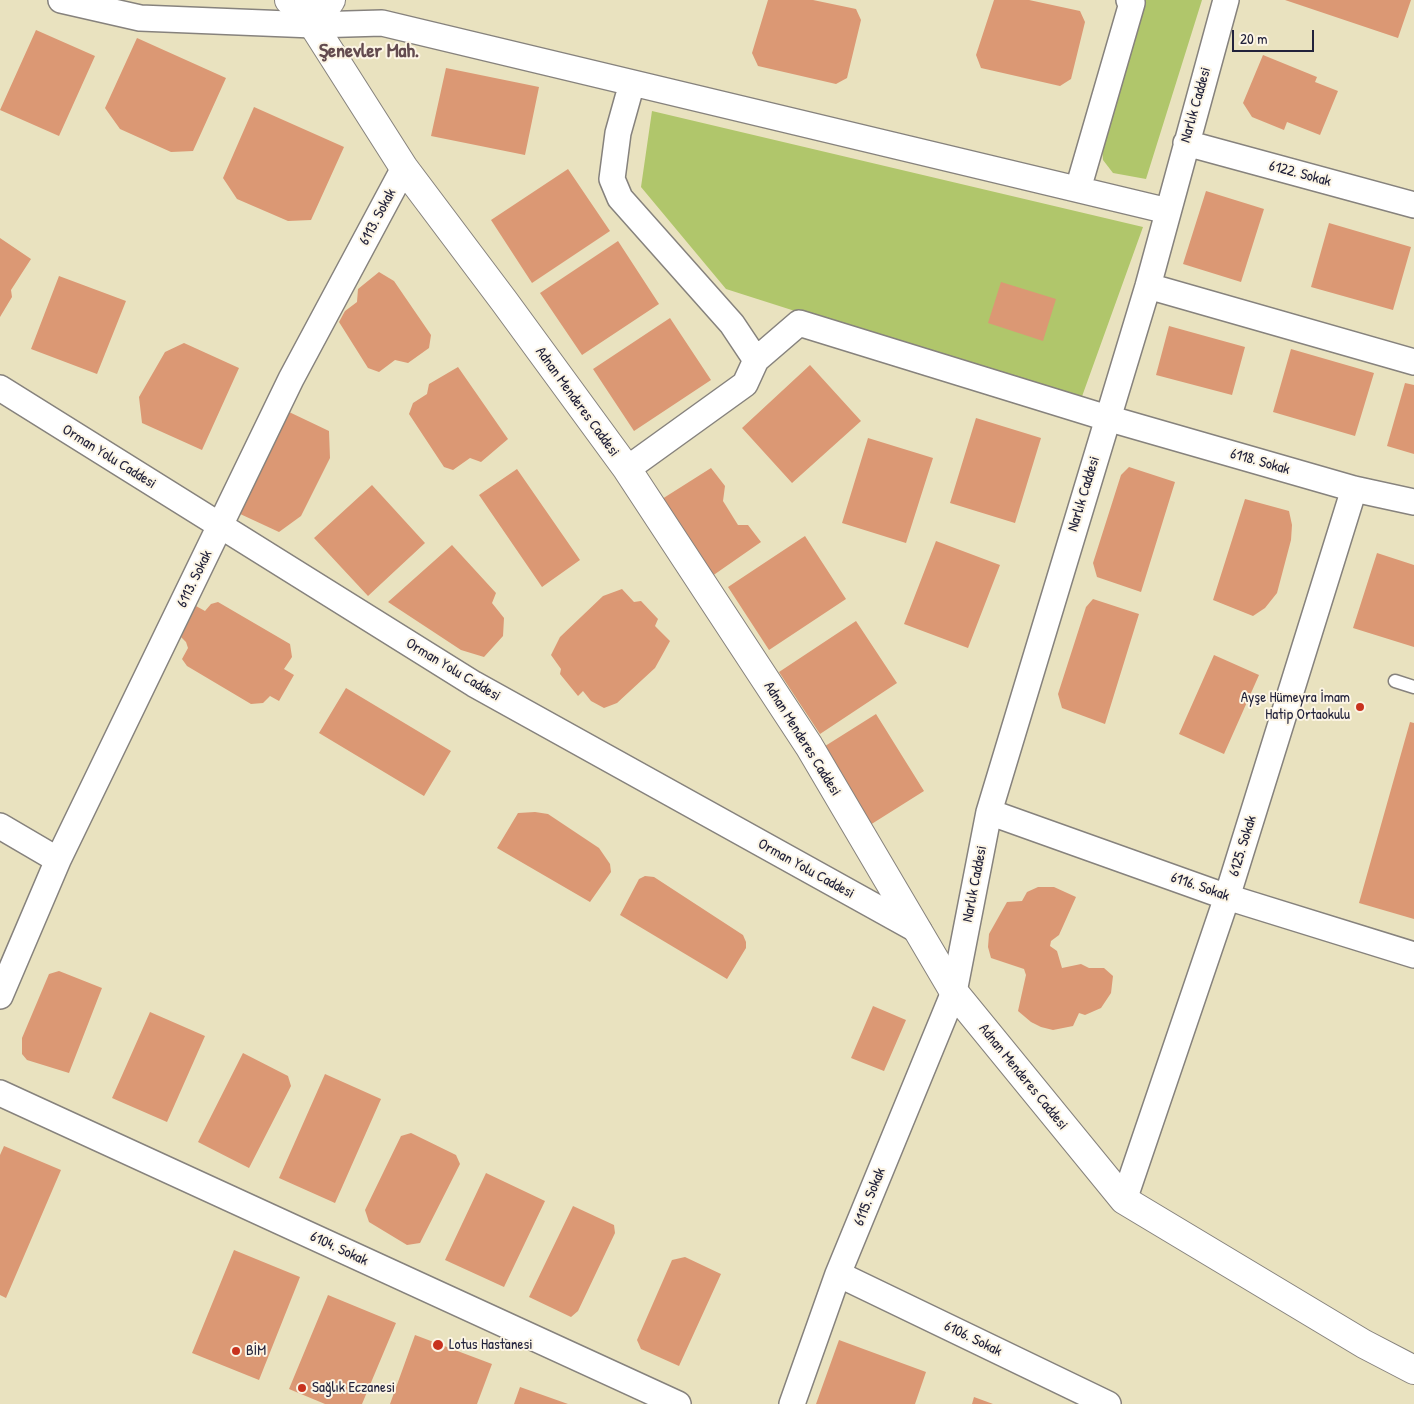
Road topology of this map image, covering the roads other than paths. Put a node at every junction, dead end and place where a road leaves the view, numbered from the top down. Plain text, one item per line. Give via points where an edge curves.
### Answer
1 (61, 0) edge
2 (289, 0) edge
3 (331, 0) edge
4 (1129, 0) edge
5 (1226, 0) edge
6 (309, 12) edge
7 (632, 83) junction
8 (1186, 143) junction
9 (404, 168) junction
10 (1078, 189) junction
11 (1414, 205) edge
12 (1168, 211) junction
13 (1148, 286) junction
14 (756, 360) junction
15 (1414, 362) edge
16 (0, 388) edge
17 (1107, 418) junction
18 (626, 469) junction
19 (1354, 489) junction
20 (1414, 502) edge
21 (221, 526) junction
22 (1395, 681) dead end
23 (1414, 687) edge
24 (988, 812) junction
25 (0, 826) edge
26 (58, 860) junction
27 (1227, 897) junction
28 (918, 931) junction
29 (1414, 955) edge
30 (954, 992) junction
31 (0, 996) edge
32 (0, 1093) edge
33 (1124, 1200) junction
34 (838, 1274) junction
35 (1414, 1370) edge
36 (678, 1404) edge
37 (792, 1404) edge
38 (1108, 1404) edge

1 - 6 street via 140,18
2 - 6 street, Adnan Menderes Caddesi
3 - 6 street
4 - 10 street via 1132,3
5 - 8 street, Narlık Caddesi
6 - 7 street via 382,23
6 - 9 street, Adnan Menderes Caddesi
7 - 10 street
7 - 14 street via 618,133 612,179 620,198 732,324
8 - 11 street, 6122. Sokak
8 - 12 street, Narlık Caddesi
9 - 18 street, Adnan Menderes Caddesi
9 - 21 street, 6113. Sokak via 292,379
10 - 12 street
12 - 13 street, Narlık Caddesi
13 - 15 street
13 - 17 street, Narlık Caddesi
14 - 17 street, 6118. Sokak via 800,323
14 - 18 street via 745,384
16 - 21 street, Orman Yolu Caddesi
17 - 19 street, 6118. Sokak
17 - 24 street, Narlık Caddesi
18 - 28 street, Adnan Menderes Caddesi via 809,746
19 - 20 street, 6118. Sokak
19 - 27 street, 6125. Sokak
21 - 26 street, 6113. Sokak
21 - 28 street, Orman Yolu Caddesi via 474,684
22 - 23 lane
24 - 27 street, 6116. Sokak
24 - 30 street, Narlık Caddesi
25 - 26 street
26 - 31 street, 6113. Sokak
27 - 29 street, 6116. Sokak
27 - 33 street, 6125. Sokak
28 - 30 street, Adnan Menderes Caddesi
30 - 33 street, Adnan Menderes Caddesi
30 - 34 street, 6115. Sokak
32 - 36 street, 6104. Sokak
33 - 35 street, Adnan Menderes Caddesi via 1364,1344
34 - 37 street, 6115. Sokak
34 - 38 street, 6106. Sokak

